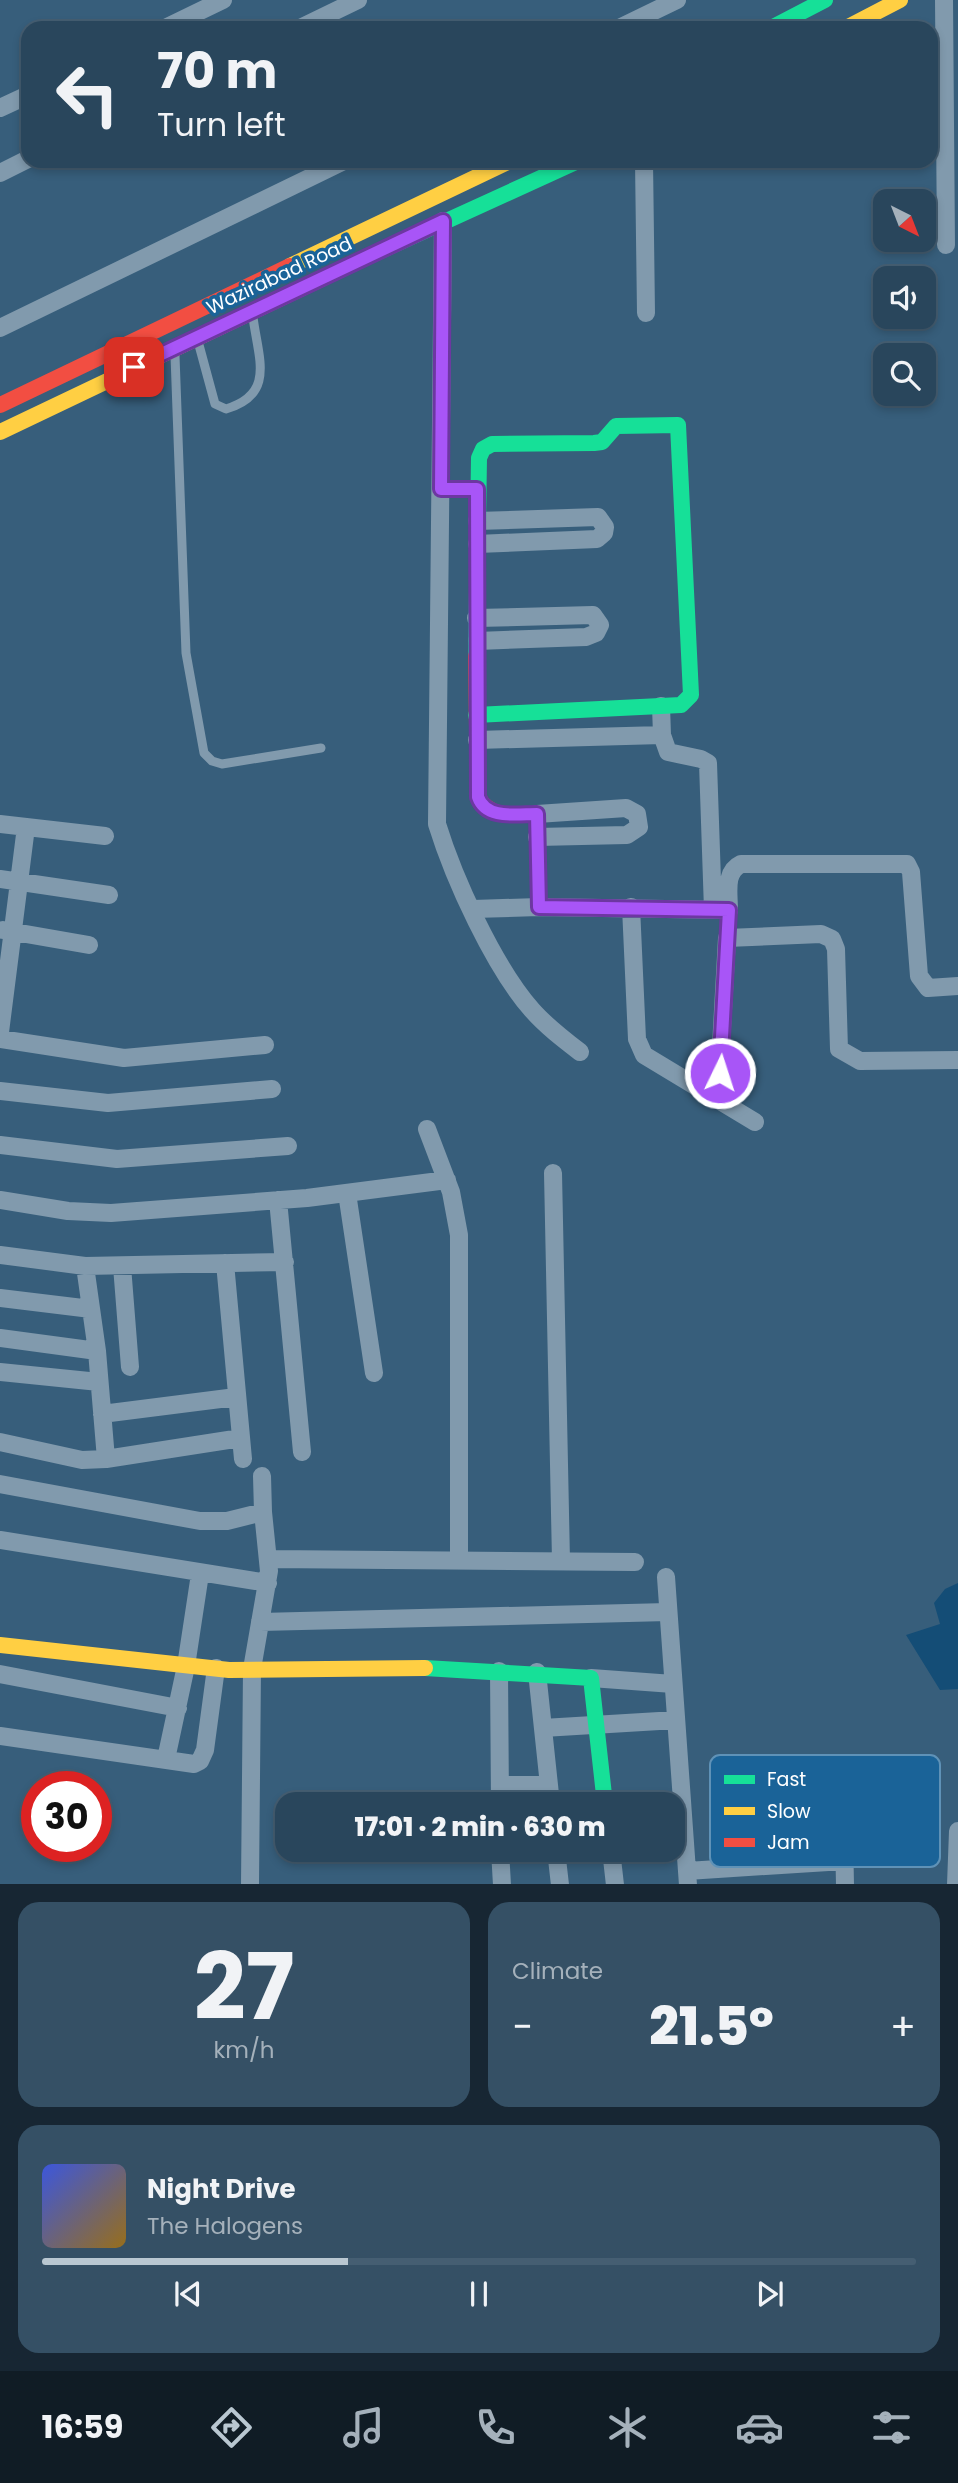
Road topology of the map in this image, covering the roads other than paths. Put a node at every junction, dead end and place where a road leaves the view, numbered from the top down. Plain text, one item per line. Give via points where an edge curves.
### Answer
1 (223, 0) edge
2 (358, 0) edge
3 (677, 0) edge
4 (900, 0) edge
5 (944, 0) edge
6 (821, 1) edge
7 (180, 21) edge
8 (314, 21) edge
9 (634, 21) edge
10 (784, 21) edge
11 (860, 21) edge
12 (21, 98) edge
13 (0, 108) edge
14 (21, 162) edge
15 (330, 168) edge
16 (495, 168) edge
17 (562, 168) edge
18 (644, 168) edge
19 (0, 173) edge
20 (443, 221) junction
21 (946, 245) dead end
22 (252, 311) junction
23 (189, 313) junction
24 (646, 313) dead end
25 (0, 328) edge
26 (197, 337) junction
27 (175, 348) junction
28 (0, 405) edge
29 (0, 432) edge
30 (441, 489) junction
31 (477, 489) junction
32 (477, 521) junction
33 (477, 544) junction
34 (476, 618) junction
35 (477, 641) junction
36 (661, 706) junction
37 (476, 715) junction
38 (662, 734) junction
39 (477, 740) junction
40 (321, 748) dead end
41 (537, 814) junction
42 (0, 824) edge
43 (26, 827) junction
44 (105, 836) dead end
45 (537, 837) junction
46 (0, 879) edge
47 (19, 881) junction
48 (109, 895) dead end
49 (539, 907) junction
50 (631, 907) junction
51 (473, 909) junction
52 (721, 910) junction
53 (6, 930) edge
54 (727, 938) junction
55 (89, 945) dead end
56 (2, 983) edge
57 (958, 986) edge
58 (0, 1032) edge
59 (0, 1039) edge
60 (265, 1045) dead end
61 (580, 1052) dead end
62 (958, 1060) edge
63 (272, 1088) dead end
64 (0, 1091) edge
65 (718, 1100) junction
66 (755, 1122) dead end
67 (427, 1129) dead end
68 (0, 1144) edge
69 (288, 1146) dead end
70 (553, 1172) dead end
71 (447, 1180) junction
72 (347, 1193) junction
73 (0, 1200) edge
74 (278, 1200) junction
75 (0, 1255) edge
76 (285, 1262) junction
77 (225, 1263) junction
78 (85, 1266) junction
79 (122, 1266) junction
80 (0, 1298) edge
81 (91, 1309) junction
82 (0, 1338) edge
83 (97, 1351) junction
84 (130, 1367) dead end
85 (0, 1372) edge
86 (374, 1373) dead end
87 (99, 1382) junction
88 (236, 1397) junction
89 (102, 1414) junction
90 (241, 1438) junction
91 (0, 1442) edge
92 (302, 1452) dead end
93 (106, 1459) junction
94 (243, 1459) dead end
95 (262, 1476) dead end
96 (0, 1484) edge
97 (262, 1512) junction
98 (0, 1540) edge
99 (269, 1559) junction
100 (459, 1560) junction
101 (561, 1561) junction
102 (635, 1562) dead end
103 (201, 1574) junction
104 (666, 1577) dead end
105 (268, 1583) junction
106 (668, 1612) junction
107 (260, 1622) junction
108 (0, 1646) edge
109 (187, 1665) junction
110 (216, 1668) junction
111 (252, 1669) junction
112 (499, 1671) junction
113 (537, 1672) junction
114 (0, 1674) edge
115 (591, 1678) junction
116 (673, 1684) junction
117 (178, 1708) junction
118 (676, 1720) junction
119 (596, 1724) junction
120 (543, 1728) junction
121 (0, 1736) edge
122 (166, 1759) junction
123 (500, 1785) junction
124 (549, 1785) junction
125 (500, 1792) edge
126 (550, 1792) edge
127 (604, 1792) edge
128 (958, 1831) edge
129 (501, 1862) edge
130 (557, 1862) edge
131 (612, 1862) edge
132 (789, 1867) edge
133 (687, 1878) edge
134 (250, 1884) edge
135 (502, 1884) edge
136 (560, 1884) edge
137 (615, 1884) edge
138 (956, 1884) edge

1 - 7 street
2 - 8 street
3 - 9 street
4 - 11 main road
5 - 21 street
6 - 10 main road
12 - 13 street
14 - 19 street
15 - 25 street
16 - 23 main road, Wazirabad Road
17 - 20 main road, Wazirabad Road
18 - 24 street
20 - 22 main road, Wazirabad Road
20 - 30 street
22 - 26 main road, Wazirabad Road
22 - 26 lane via 259,385 250,399 236,406 220,408 212,398
23 - 26 lane
23 - 28 main road, Wazirabad Road
26 - 27 main road, Wazirabad Road
27 - 29 main road, Wazirabad Road
27 - 40 lane via 186,653 204,753 222,764
30 - 31 street
30 - 51 street via 438,824
31 - 32 main road
31 - 36 main road via 479,457 492,444 594,443 602,442 616,426 678,425 691,695 681,705
32 - 33 main road
32 - 33 street via 598,517 605,527 597,539
33 - 34 main road
34 - 35 main road
34 - 35 street via 593,614 600,625 586,637
35 - 37 main road
36 - 37 main road
36 - 38 street
37 - 39 main road
38 - 39 street
38 - 52 street via 668,752 708,763
39 - 41 main road via 481,806 490,812
41 - 45 main road
41 - 45 street via 626,808 637,814 639,827 627,835
42 - 43 street
43 - 44 street
43 - 47 street
45 - 49 main road
46 - 47 street
47 - 48 street
47 - 53 street
49 - 50 street
49 - 51 street
50 - 52 street
50 - 65 street via 638,1039 644,1055
51 - 61 street via 486,939 530,1008
52 - 54 street
52 - 57 street via 729,875 741,863 907,864 919,976 928,988
53 - 55 street
53 - 56 street
54 - 62 street via 821,934 832,939 839,1049 860,1060
54 - 65 street
56 - 58 street
59 - 60 street via 124,1058
63 - 64 street via 108,1103
65 - 66 street
67 - 71 street
68 - 69 street via 117,1159
70 - 101 street
71 - 72 street
71 - 100 street via 459,1234
72 - 74 street
72 - 86 street
73 - 74 street via 93,1213
74 - 76 street
75 - 78 street
76 - 77 street
76 - 92 street
77 - 79 street
77 - 88 street
78 - 79 street
78 - 81 street
79 - 84 street
80 - 81 street
81 - 83 street
82 - 83 street
83 - 87 street
85 - 87 street
87 - 89 street
88 - 89 street
88 - 90 street
89 - 93 street
90 - 93 street
90 - 94 street
91 - 93 street via 70,1458
95 - 97 street
96 - 97 street via 207,1522
97 - 99 street
98 - 103 street
99 - 100 street
99 - 105 street
100 - 101 street
101 - 102 street
103 - 105 street
103 - 109 street
104 - 106 street
105 - 107 street
106 - 107 street
106 - 116 street
107 - 111 street
108 - 109 main road
109 - 110 main road
109 - 117 street
110 - 111 main road
110 - 122 street via 203,1757 194,1764
111 - 112 main road
111 - 134 street
112 - 113 main road
112 - 123 street
113 - 115 main road
113 - 120 street
114 - 117 street
115 - 116 street
115 - 119 main road
116 - 118 street
117 - 122 street
118 - 119 street
118 - 133 street
119 - 120 street
119 - 127 main road
120 - 124 street
121 - 122 street
123 - 124 street
123 - 125 street
124 - 126 street
128 - 138 street
129 - 135 street
130 - 136 street
131 - 137 street
132 - 133 street

